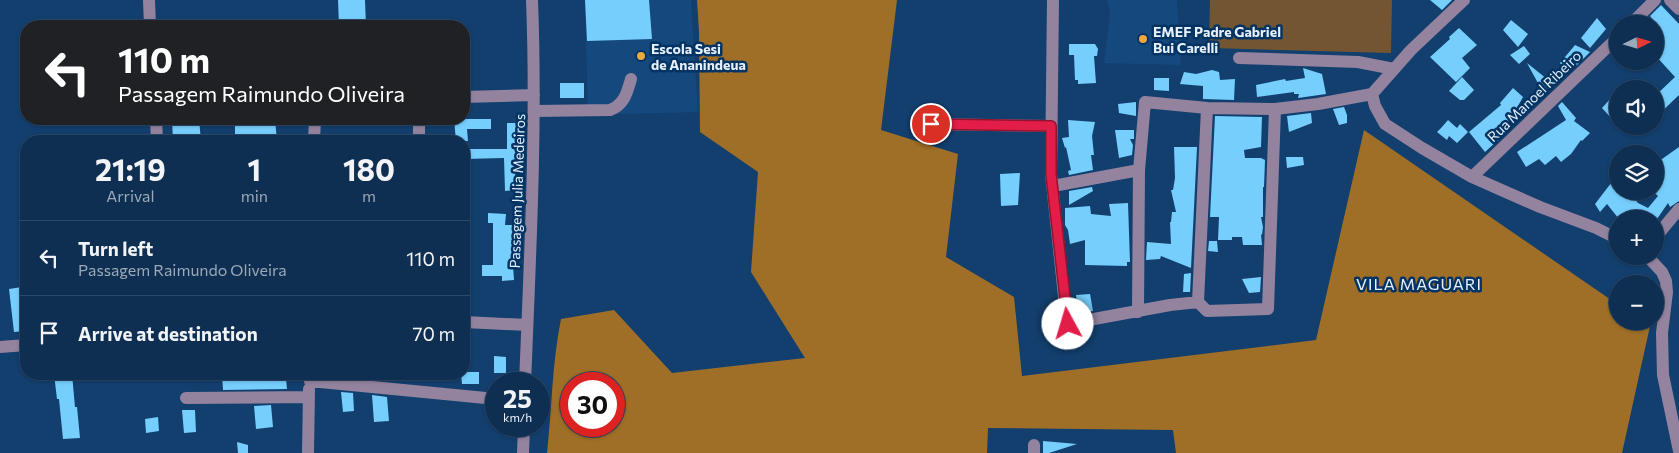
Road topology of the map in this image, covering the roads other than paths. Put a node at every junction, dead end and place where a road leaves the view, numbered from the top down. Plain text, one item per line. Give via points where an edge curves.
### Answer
1 (149, 0) edge
2 (532, 0) edge
3 (1053, 0) edge
4 (1464, 0) edge
5 (1655, 0) edge
6 (1670, 0) edge
7 (1679, 9) edge
8 (1640, 15) edge
9 (150, 20) edge
10 (1609, 46) edge
11 (1239, 58) dead end
12 (1394, 70) junction
13 (631, 79) dead end
14 (1372, 94) junction
15 (534, 95) junction
16 (470, 98) edge
17 (1207, 108) junction
18 (1276, 109) junction
19 (534, 111) junction
20 (931, 124) dead end
21 (1051, 126) junction
22 (1138, 170) junction
23 (1472, 177) junction
24 (1053, 186) junction
25 (1679, 208) edge
26 (1664, 227) edge
27 (1609, 234) edge
28 (1655, 265) edge
29 (1198, 302) junction
30 (1138, 312) junction
31 (470, 322) edge
32 (528, 325) junction
33 (20, 345) edge
34 (0, 347) edge
35 (526, 372) edge
36 (310, 380) edge
37 (335, 380) edge
38 (308, 397) junction
39 (186, 398) dead end
40 (485, 398) edge
41 (524, 437) edge
42 (1679, 451) edge
43 (308, 453) edge
44 (523, 453) edge

1 - 9 street
2 - 15 street, Passagem Julia Medeiros
3 - 21 street
4 - 12 street
5 - 8 street
6 - 7 street
10 - 23 street, Rua Manoel Ribeiro
11 - 12 street via 1358,62
12 - 14 street
13 - 19 street via 626,97 617,108
14 - 18 street
14 - 23 street via 1385,124
15 - 16 street
15 - 19 street, Passagem Julia Medeiros
17 - 18 street
17 - 22 street via 1145,102
17 - 29 street
18 - 29 street via 1268,309 1207,311
19 - 32 street, Passagem Julia Medeiros
20 - 21 street
21 - 24 street
22 - 24 street
22 - 30 street
23 - 27 street
24 - 30 street via 1068,324
25 - 26 street
28 - 42 street via 1666,281 1663,375
29 - 30 street
31 - 32 street
32 - 35 street, Passagem Julia Medeiros
33 - 34 street
36 - 38 street
37 - 40 street
38 - 39 street
38 - 43 street
41 - 44 street

